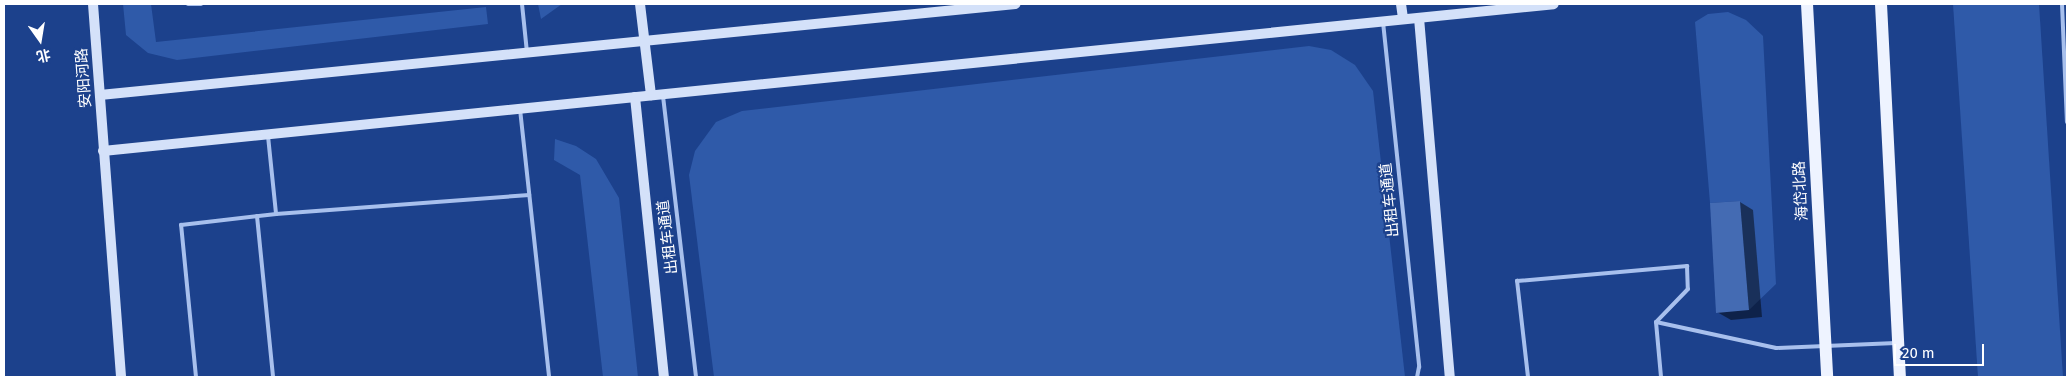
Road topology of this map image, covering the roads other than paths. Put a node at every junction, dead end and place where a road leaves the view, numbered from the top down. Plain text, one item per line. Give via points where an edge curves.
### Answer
1 (93, 4) edge
2 (188, 4) edge
3 (201, 4) edge
4 (522, 4) edge
5 (640, 4) edge
6 (1015, 4) edge
7 (1401, 4) edge
8 (1554, 4) edge
9 (1807, 4) edge
10 (1881, 4) edge
11 (2062, 4) edge
12 (1419, 18) junction
13 (1403, 19) junction
14 (1383, 21) junction
15 (645, 40) junction
16 (527, 52) junction
17 (663, 94) junction
18 (100, 95) junction
19 (651, 95) junction
20 (635, 97) junction
21 (520, 108) junction
22 (2067, 122) edge
23 (268, 134) junction
24 (103, 151) junction
25 (529, 195) junction
26 (276, 214) junction
27 (257, 216) junction
28 (1656, 322) junction
29 (1898, 343) junction
30 (1825, 345) junction
31 (121, 377) edge
32 (196, 377) edge
33 (273, 377) edge
34 (549, 377) edge
35 (664, 377) edge
36 (696, 377) edge
37 (1417, 377) edge
38 (1450, 377) edge
39 (1528, 377) edge
40 (1660, 377) edge
41 (1827, 377) edge
42 (1900, 377) edge

1 - 18 main road, 安阳河路
2 - 3 lane
4 - 16 lane
5 - 15 main road
6 - 15 main road
7 - 13 main road
8 - 12 main road
9 - 30 main road, 海岱北路
10 - 29 main road
11 - 22 lane
12 - 13 main road
12 - 38 main road
13 - 14 main road
14 - 17 main road
14 - 37 lane, 出租车通道 via 1419,367
15 - 16 main road
15 - 19 main road
16 - 18 main road
17 - 19 main road
17 - 36 lane, 出租车通道
18 - 24 main road, 安阳河路
19 - 20 main road
20 - 21 main road
20 - 35 main road
21 - 23 main road
21 - 25 lane
23 - 24 main road
23 - 26 lane
24 - 31 main road, 安阳河路
25 - 26 lane
25 - 34 lane
26 - 27 lane
27 - 32 lane via 181,225
27 - 33 lane
28 - 30 lane via 1776,348
28 - 39 lane via 1688,289 1687,266 1517,281
28 - 40 lane
29 - 30 lane
29 - 42 main road
30 - 41 main road, 海岱北路

